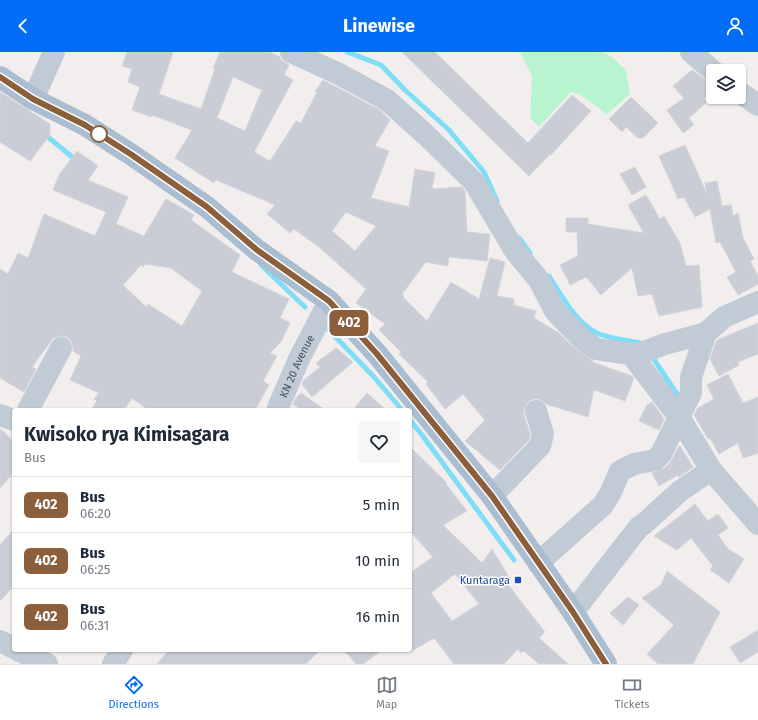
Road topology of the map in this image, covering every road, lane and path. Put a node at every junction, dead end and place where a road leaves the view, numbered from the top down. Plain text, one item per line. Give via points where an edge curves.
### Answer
1 (54, 52) edge
2 (291, 52) edge
3 (691, 52) edge
4 (706, 65) edge
5 (0, 77) edge
6 (746, 97) edge
7 (33, 99) junction
8 (758, 105) edge
9 (329, 301) junction
10 (758, 302) edge
11 (706, 333) junction
12 (61, 348) dead end
13 (636, 354) junction
14 (29, 408) edge
15 (278, 408) edge
16 (536, 411) dead end
17 (0, 415) edge
18 (681, 415) junction
19 (12, 419) edge
20 (711, 470) junction
21 (492, 496) junction
22 (758, 524) edge
23 (538, 563) junction
24 (573, 612) junction
25 (0, 641) edge
26 (12, 647) edge
27 (22, 652) edge
28 (121, 652) edge
29 (47, 664) edge
30 (113, 664) edge
31 (606, 664) edge

1 - 7 street
2 - 13 street via 337,72 387,100 474,182 515,251 539,280 555,311 568,325 596,349
3 - 4 street
5 - 7 main road
6 - 8 street
7 - 9 main road via 85,125 132,155 207,207 257,250
9 - 15 street, KN 20 Avenue via 299,359
9 - 21 main road via 377,354
10 - 11 street via 724,317
11 - 13 street
11 - 18 street via 691,377 691,393
12 - 14 street
13 - 18 street
16 - 21 street via 543,434 540,446
17 - 19 street
18 - 20 street
18 - 23 street via 661,454 655,460 634,464 620,471 603,505
20 - 22 street
20 - 24 street via 680,491 639,527
21 - 23 main road
23 - 24 main road
24 - 31 main road
25 - 26 street
27 - 29 street
28 - 30 street

